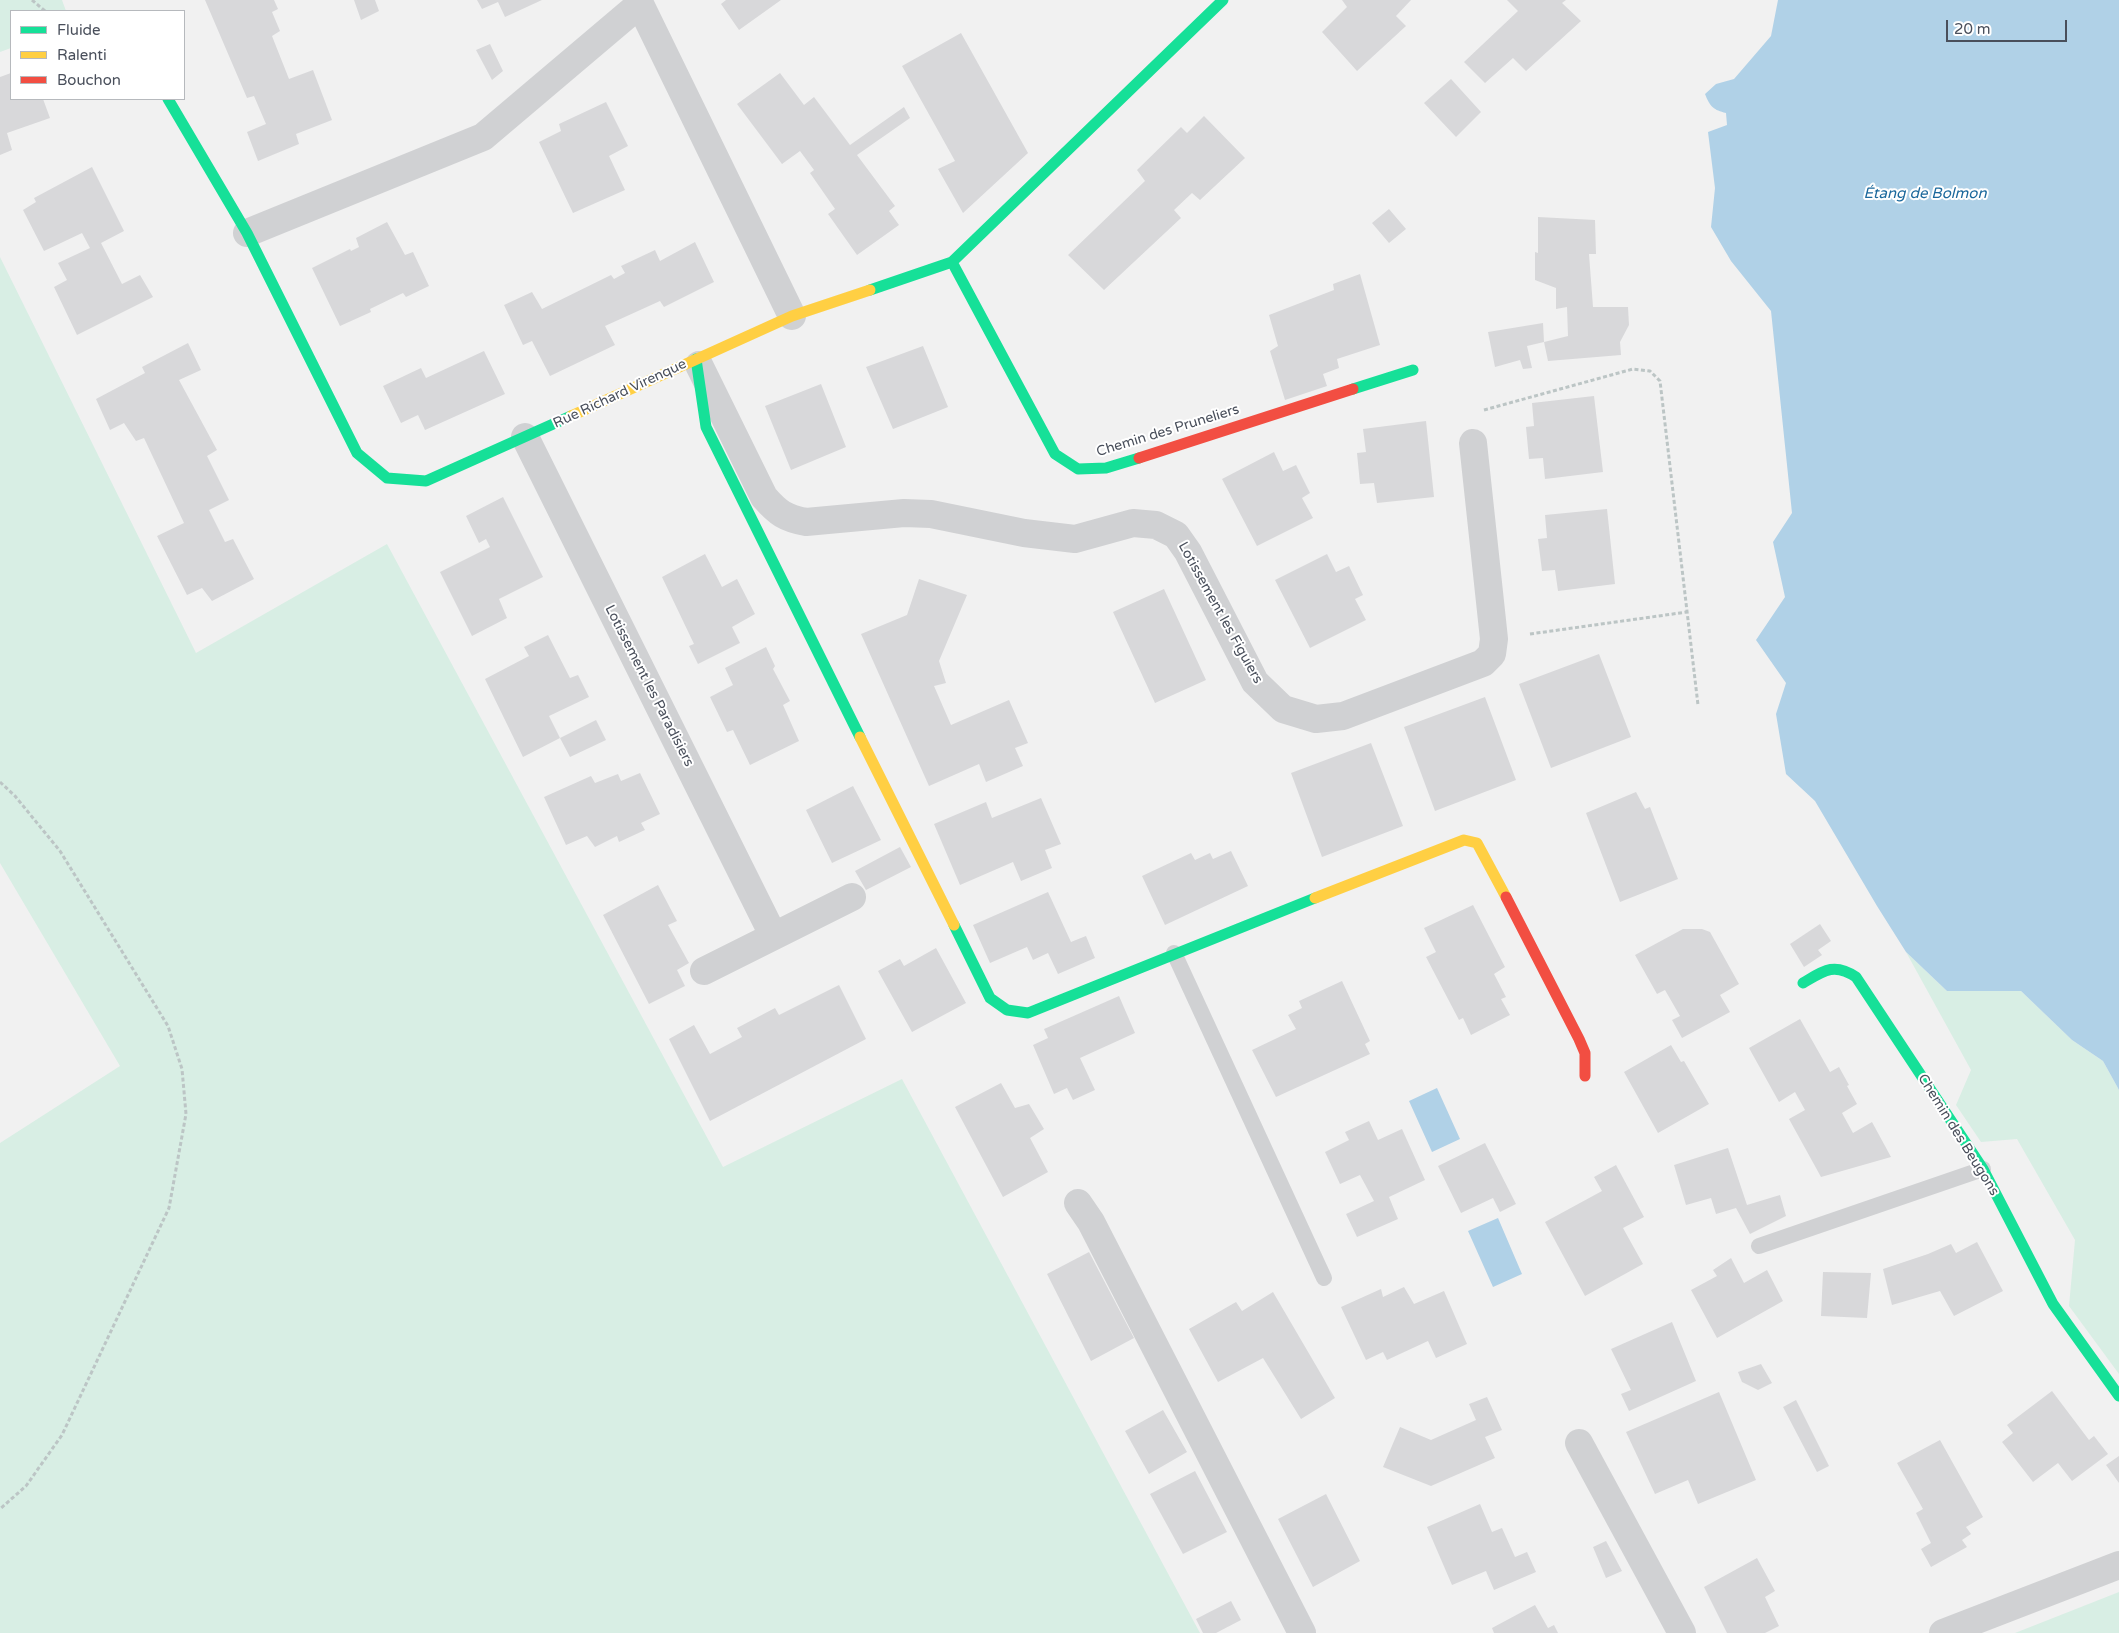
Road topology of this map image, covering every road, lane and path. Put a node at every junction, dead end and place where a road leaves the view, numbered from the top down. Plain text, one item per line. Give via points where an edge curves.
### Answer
1 (32, 0) edge
2 (1223, 0) edge
3 (639, 2) edge
4 (44, 10) edge
5 (169, 100) edge
6 (247, 233) junction
7 (952, 262) junction
8 (792, 316) junction
9 (696, 359) junction
10 (1413, 370) dead end
11 (525, 437) junction
12 (1473, 443) joint
13 (1687, 612) junction
14 (1494, 639) junction
15 (1698, 704) dead end
16 (0, 782) edge
17 (852, 896) dead end
18 (774, 935) junction
19 (1174, 952) junction
20 (704, 971) dead end
21 (1803, 982) dead end
22 (1585, 1076) dead end
23 (1983, 1169) junction
24 (1078, 1204) dead end
25 (1760, 1246) dead end
26 (1324, 1278) dead end
27 (2119, 1396) edge
28 (1579, 1443) dead end
29 (0, 1509) edge
30 (2119, 1564) edge
31 (1302, 1633) edge
32 (1682, 1633) edge
33 (1943, 1633) edge

1 - 4 path
2 - 7 street
3 - 6 street via 483,137
3 - 8 street
5 - 6 street, Rue Richard Virenque
6 - 11 street, Rue Richard Virenque via 357,453 387,478 426,481
7 - 8 street
7 - 10 street, Chemin des Pruneliers via 1055,454 1078,469 1106,468
8 - 9 street, Rue Richard Virenque
9 - 11 street, Rue Richard Virenque
9 - 14 street, Lotissement les Figuiers via 764,497 776,512 791,519 806,522 904,513 931,514 1059,538 1075,539 1133,523 1156,525 1176,535 1188,552 1255,682 1283,709 1316,719 1343,716 1484,663 1492,654
9 - 19 street via 706,427 990,998 1007,1011 1028,1013
11 - 18 street, Lotissement les Paradisiers
12 - 13 path via 1474,420 1479,412 1493,406 1633,369 1650,371 1660,381
12 - 14 street, Lotissement les Figuiers
13 - 14 path
13 - 15 path
16 - 29 path via 60,851 168,1026 182,1069 186,1114 170,1208 62,1435 26,1486
17 - 18 street
18 - 20 street
19 - 22 street via 1464,840 1477,843 1579,1038 1585,1053
19 - 26 lane
21 - 23 street, Chemin des Beugons via 1836,968 1846,969 1856,977
23 - 25 lane
23 - 27 street, Chemin des Beugons via 2052,1304
24 - 31 street via 1091,1222
28 - 32 street
30 - 33 street

